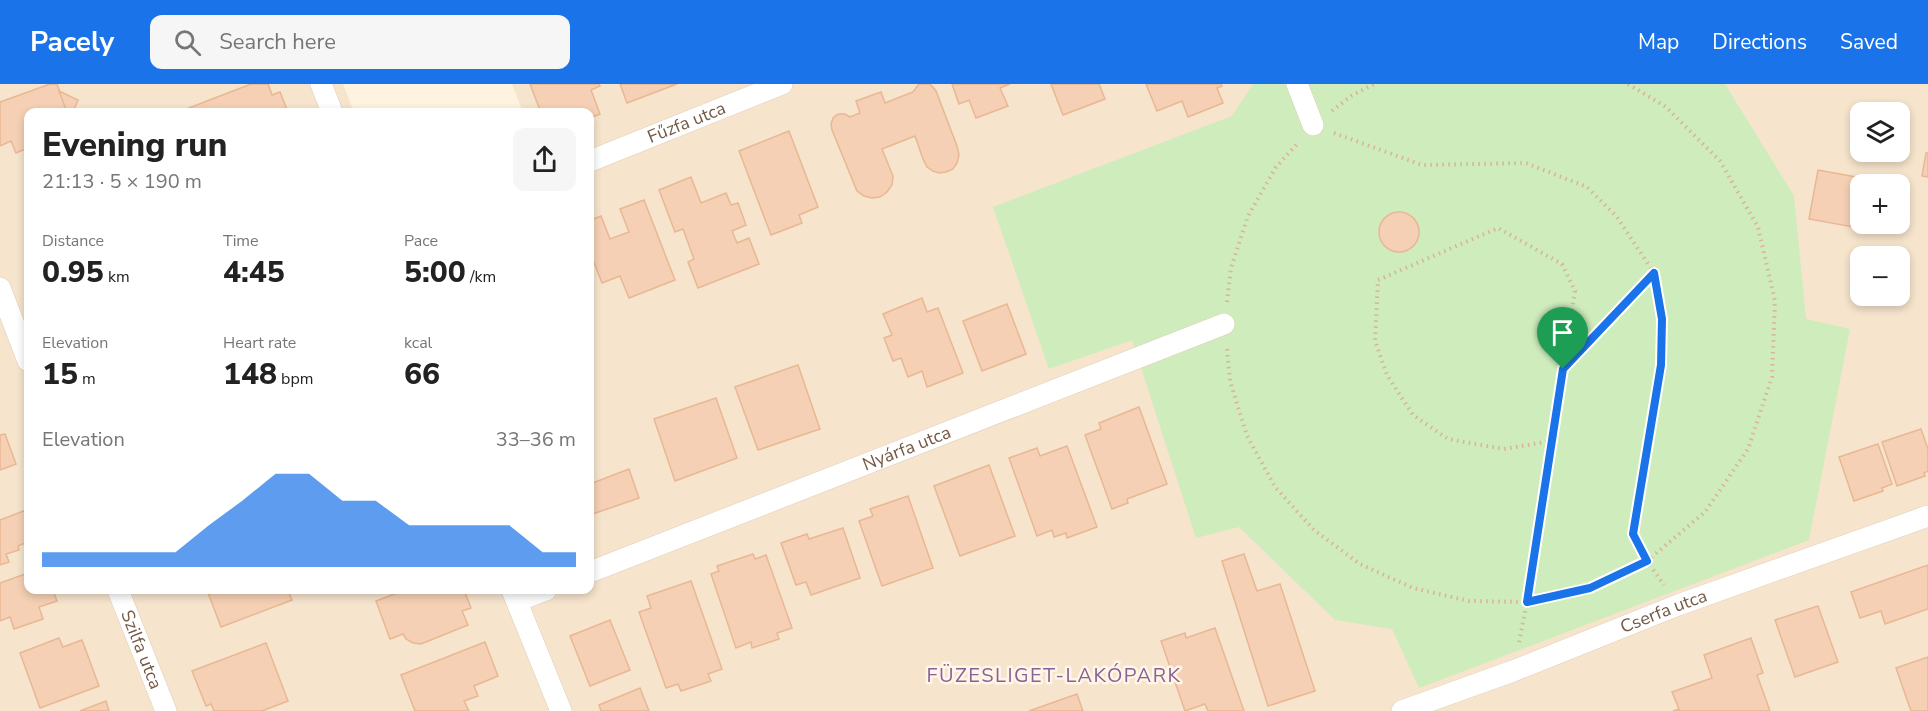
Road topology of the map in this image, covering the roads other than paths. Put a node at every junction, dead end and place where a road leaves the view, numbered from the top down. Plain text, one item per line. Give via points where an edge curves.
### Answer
1 (321, 84) edge
2 (782, 84) edge
3 (1297, 84) edge
4 (330, 108) edge
5 (1313, 125) road end
6 (594, 159) edge
7 (0, 288) edge
8 (1224, 324) road end
9 (24, 351) edge
10 (1928, 516) edge
11 (594, 570) edge
12 (120, 594) edge
13 (514, 595) edge
14 (166, 711) edge
15 (561, 711) edge
16 (1402, 711) edge

1 - 4 street
2 - 6 street, Fűzfa utca
3 - 5 street
7 - 9 street
8 - 11 street, Nyárfa utca
10 - 16 street, Cserfa utca via 1678,605
12 - 14 street, Szilfa utca
13 - 15 street

